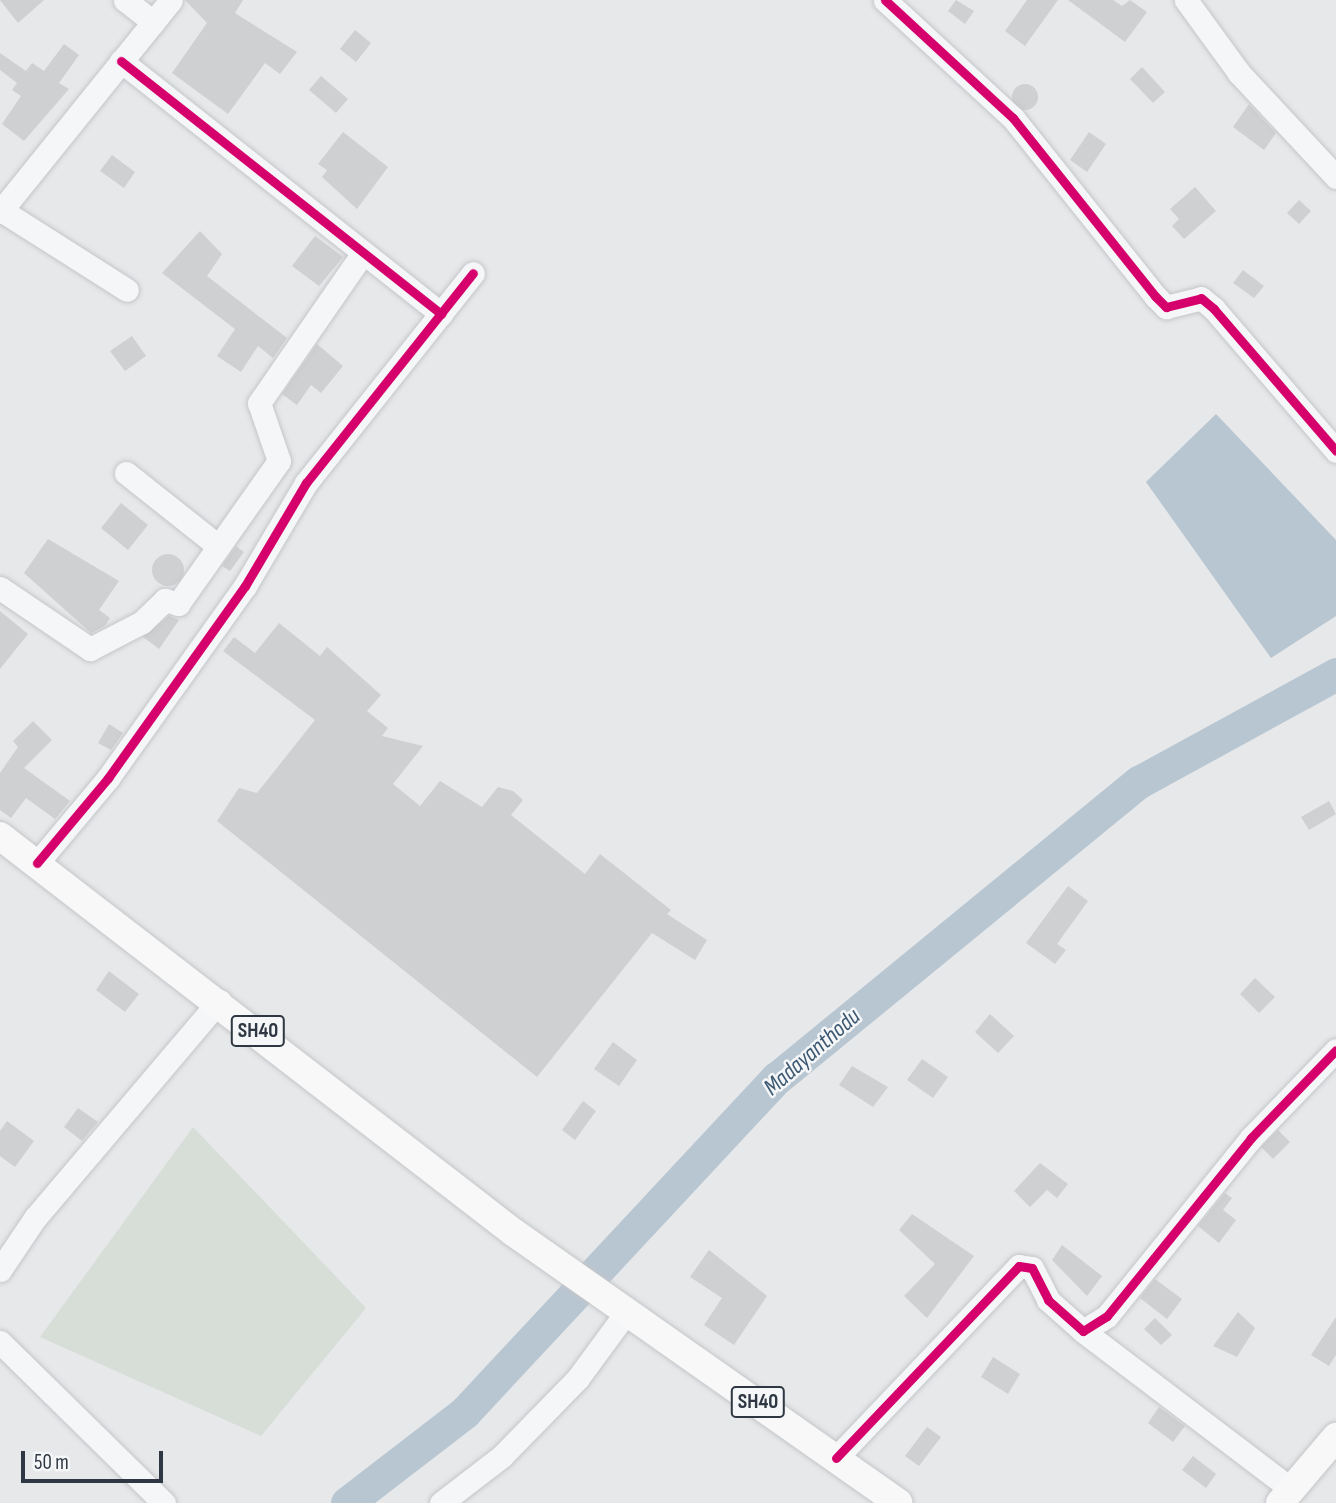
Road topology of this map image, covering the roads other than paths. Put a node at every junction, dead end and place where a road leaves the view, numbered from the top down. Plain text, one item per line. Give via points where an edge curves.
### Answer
1 (125, 0) edge
2 (171, 0) edge
3 (885, 0) edge
4 (1186, 0) edge
5 (153, 22) junction
6 (121, 61) junction
7 (1336, 177) edge
8 (1, 211) edge
9 (363, 253) junction
10 (473, 273) dead end
11 (127, 290) dead end
12 (441, 314) junction
13 (1336, 451) edge
14 (126, 473) dead end
15 (218, 546) junction
16 (0, 588) edge
17 (4, 848) edge
18 (37, 863) junction
19 (219, 1001) junction
20 (1336, 1050) edge
21 (0, 1270) edge
22 (623, 1306) junction
23 (1083, 1331) junction
24 (0, 1342) edge
25 (1336, 1437) edge
26 (836, 1458) junction
27 (1285, 1496) edge
28 (164, 1503) edge
29 (441, 1503) edge
30 (898, 1503) edge

1 - 5 street
2 - 5 street
3 - 13 street via 1013,118 1155,296 1166,307 1201,298 1214,309
4 - 7 street via 1239,73
5 - 6 street
6 - 8 street
6 - 9 street
8 - 11 street
9 - 12 street
9 - 15 street via 259,403 279,461
10 - 12 street
12 - 18 street via 306,483 245,586 108,778
14 - 15 street
15 - 16 street via 178,604 165,600 142,622 90,649
17 - 18 main road, SH40
18 - 19 main road, SH40
19 - 21 street via 35,1218
19 - 22 main road, SH40 via 513,1232
20 - 23 street via 1251,1138 1107,1317
22 - 26 main road, SH40
22 - 29 street via 578,1378 502,1456
23 - 26 street via 1048,1300 1031,1268 1019,1266
23 - 27 street
24 - 28 street
25 - 27 main road
26 - 30 main road, SH40

